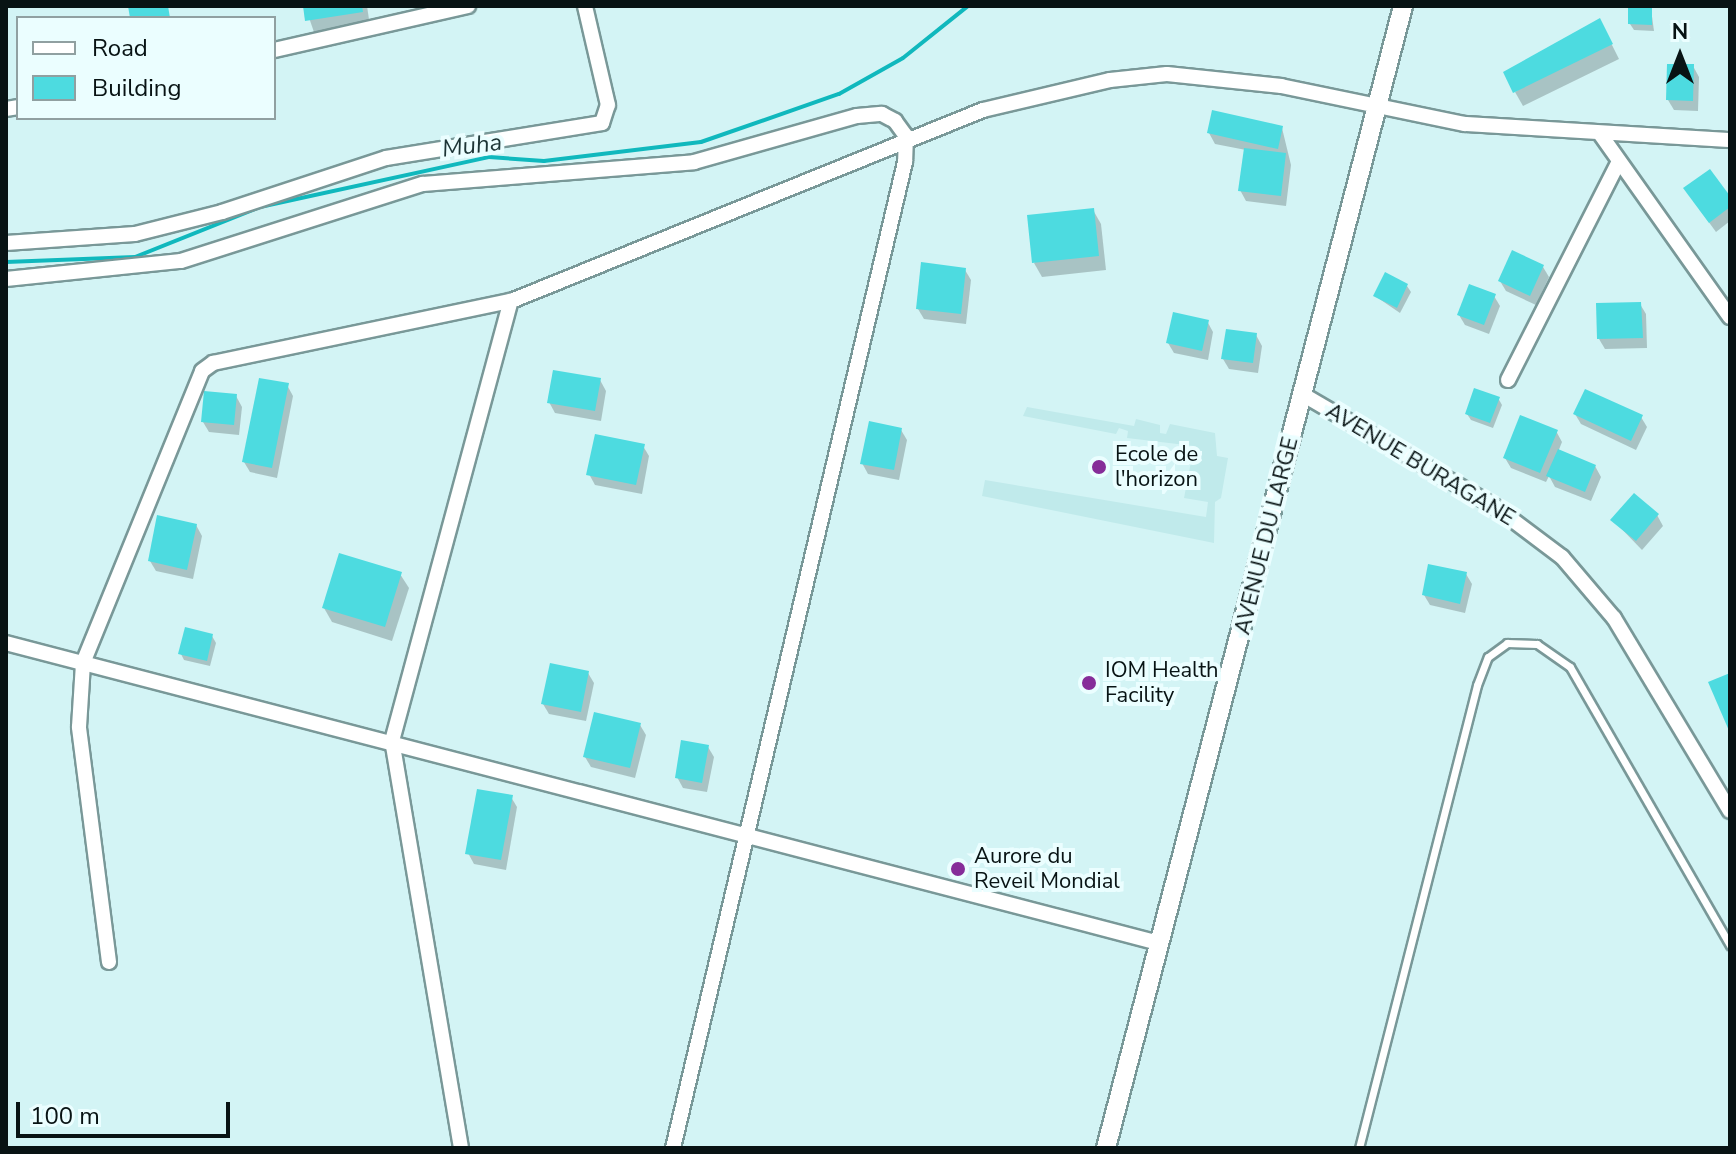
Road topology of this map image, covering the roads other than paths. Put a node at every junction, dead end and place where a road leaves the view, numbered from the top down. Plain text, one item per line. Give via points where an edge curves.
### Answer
1 (468, 6) edge
2 (585, 6) edge
3 (1391, 6) edge
4 (1403, 6) edge
5 (276, 50) edge
6 (1385, 63) junction
7 (1375, 108) junction
8 (1601, 135) junction
9 (906, 136) junction
10 (1730, 140) edge
11 (1618, 163) junction
12 (6, 243) edge
13 (6, 279) edge
14 (511, 301) junction
15 (1730, 317) edge
16 (1508, 380) dead end
17 (1302, 394) junction
18 (6, 643) edge
19 (83, 663) junction
20 (392, 741) junction
21 (1730, 811) edge
22 (746, 834) junction
23 (1159, 943) junction
24 (1730, 945) edge
25 (109, 962) dead end
26 (461, 1148) edge
27 (673, 1148) edge
28 (1106, 1148) edge
29 (1359, 1148) edge

1 - 5 street
2 - 12 street via 608,105 602,123 386,158 222,212 135,234
3 - 6 main road, AVENUE DU LARGE
4 - 6 main road, AVENUE DU LARGE
6 - 7 main road, AVENUE DU LARGE
7 - 8 street via 1465,124
7 - 9 street via 1281,86 1167,74 1110,80 997,106
7 - 17 main road, AVENUE DU LARGE
8 - 10 street
8 - 11 street
9 - 13 street via 895,121 871,114 694,162 437,181 181,261
9 - 14 street
9 - 22 street
11 - 15 street
11 - 16 street
14 - 19 street via 205,367
14 - 20 street
17 - 21 street, AVENUE BURAGANE via 1494,506 1562,557 1614,618
17 - 23 main road, AVENUE DU LARGE
18 - 19 street
19 - 20 street
19 - 25 street via 79,727
20 - 22 street
20 - 26 street
22 - 23 street
22 - 27 street
23 - 28 main road, AVENUE DU LARGE
24 - 29 lane via 1570,667 1537,644 1507,643 1488,657 1477,685

